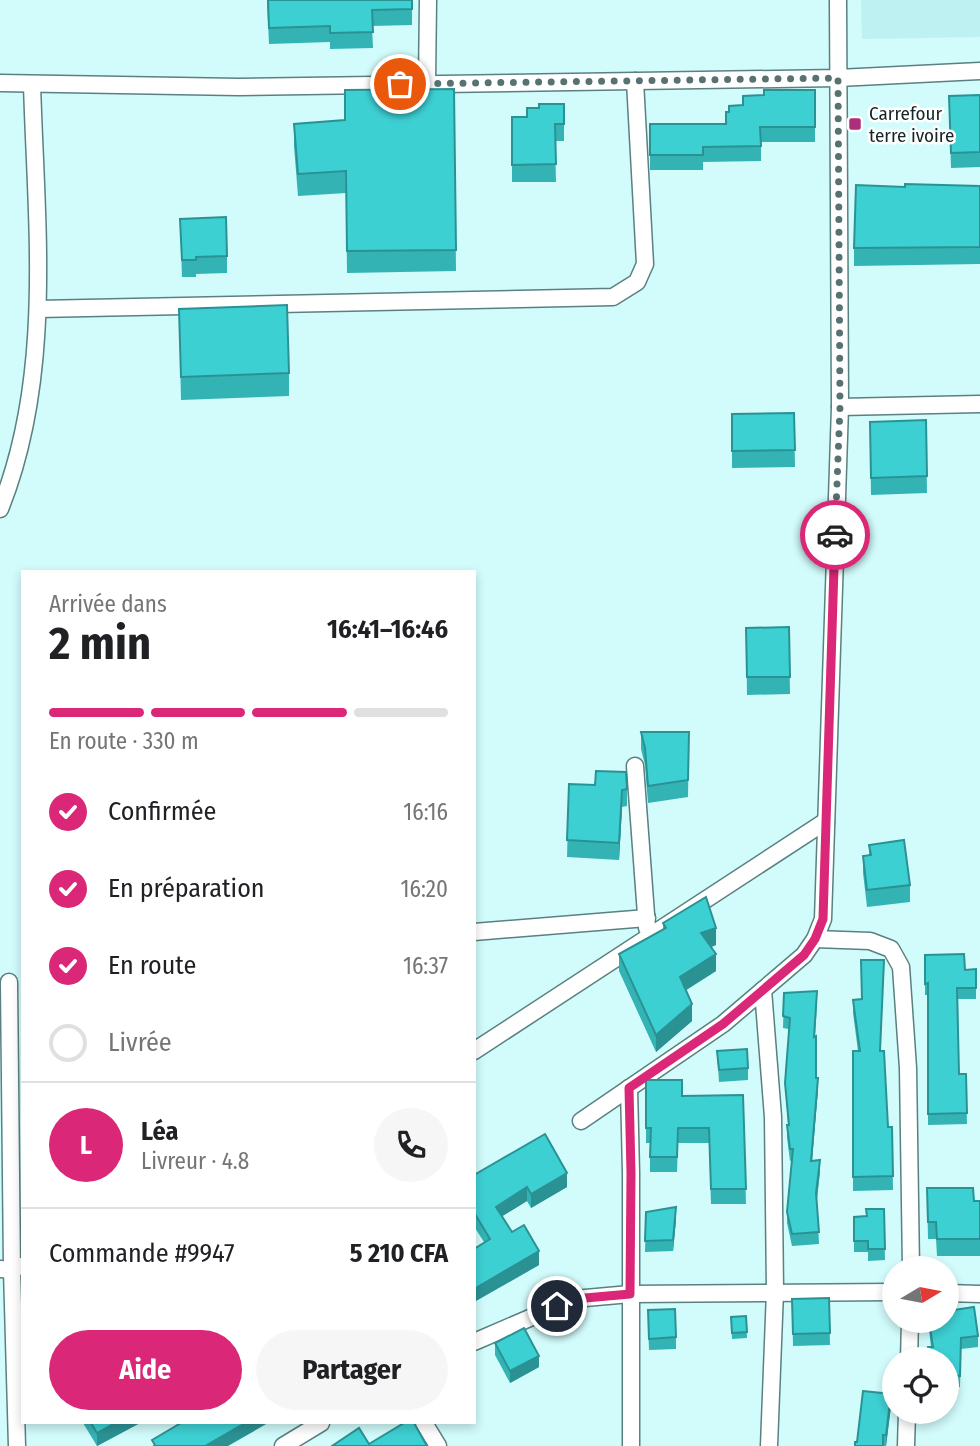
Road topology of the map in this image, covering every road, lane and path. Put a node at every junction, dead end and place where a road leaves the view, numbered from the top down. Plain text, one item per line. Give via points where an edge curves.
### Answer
1 (428, 0) edge
2 (838, 0) edge
3 (980, 71) edge
4 (838, 78) junction
5 (635, 81) junction
6 (0, 83) edge
7 (427, 83) junction
8 (32, 84) junction
9 (38, 309) junction
10 (980, 404) edge
11 (840, 407) junction
12 (0, 509) edge
13 (635, 766) dead end
14 (826, 821) junction
15 (647, 918) junction
16 (476, 932) edge
17 (648, 938) junction
18 (815, 939) junction
19 (9, 982) dead end
20 (763, 990) junction
21 (476, 1050) edge
22 (629, 1088) junction
23 (5, 1113) edge
24 (581, 1121) dead end
25 (911, 1256) edge
26 (12, 1268) edge
27 (775, 1291) junction
28 (882, 1292) edge
29 (959, 1293) edge
30 (630, 1294) junction
31 (980, 1294) edge
32 (476, 1341) edge
33 (0, 1414) edge
34 (19, 1421) edge
35 (319, 1424) edge
36 (425, 1424) edge
37 (907, 1424) edge
38 (17, 1446) edge
39 (283, 1446) edge
40 (438, 1446) edge
41 (631, 1446) edge
42 (769, 1446) edge
43 (906, 1446) edge

1 - 7 street
2 - 4 street
3 - 4 street
4 - 5 street
4 - 11 street
5 - 7 street
5 - 9 street via 645,264 637,282 613,297
6 - 8 street
7 - 8 street via 239,87
8 - 9 street
9 - 12 street via 30,403
10 - 11 street
11 - 14 street
13 - 15 street
14 - 17 street
14 - 18 street via 823,919
15 - 16 street
15 - 17 street
17 - 21 street
18 - 20 street via 804,955
18 - 25 street via 870,941 891,949 901,967 908,1068
19 - 23 street
20 - 22 street via 723,1024
20 - 27 street via 773,1117
22 - 24 street
22 - 30 street
23 - 26 street
26 - 34 street
27 - 28 street
27 - 30 street
27 - 42 street
29 - 31 street
30 - 32 street via 574,1299
30 - 41 street
33 - 34 street
34 - 38 street
35 - 39 street
36 - 40 street
37 - 43 street

